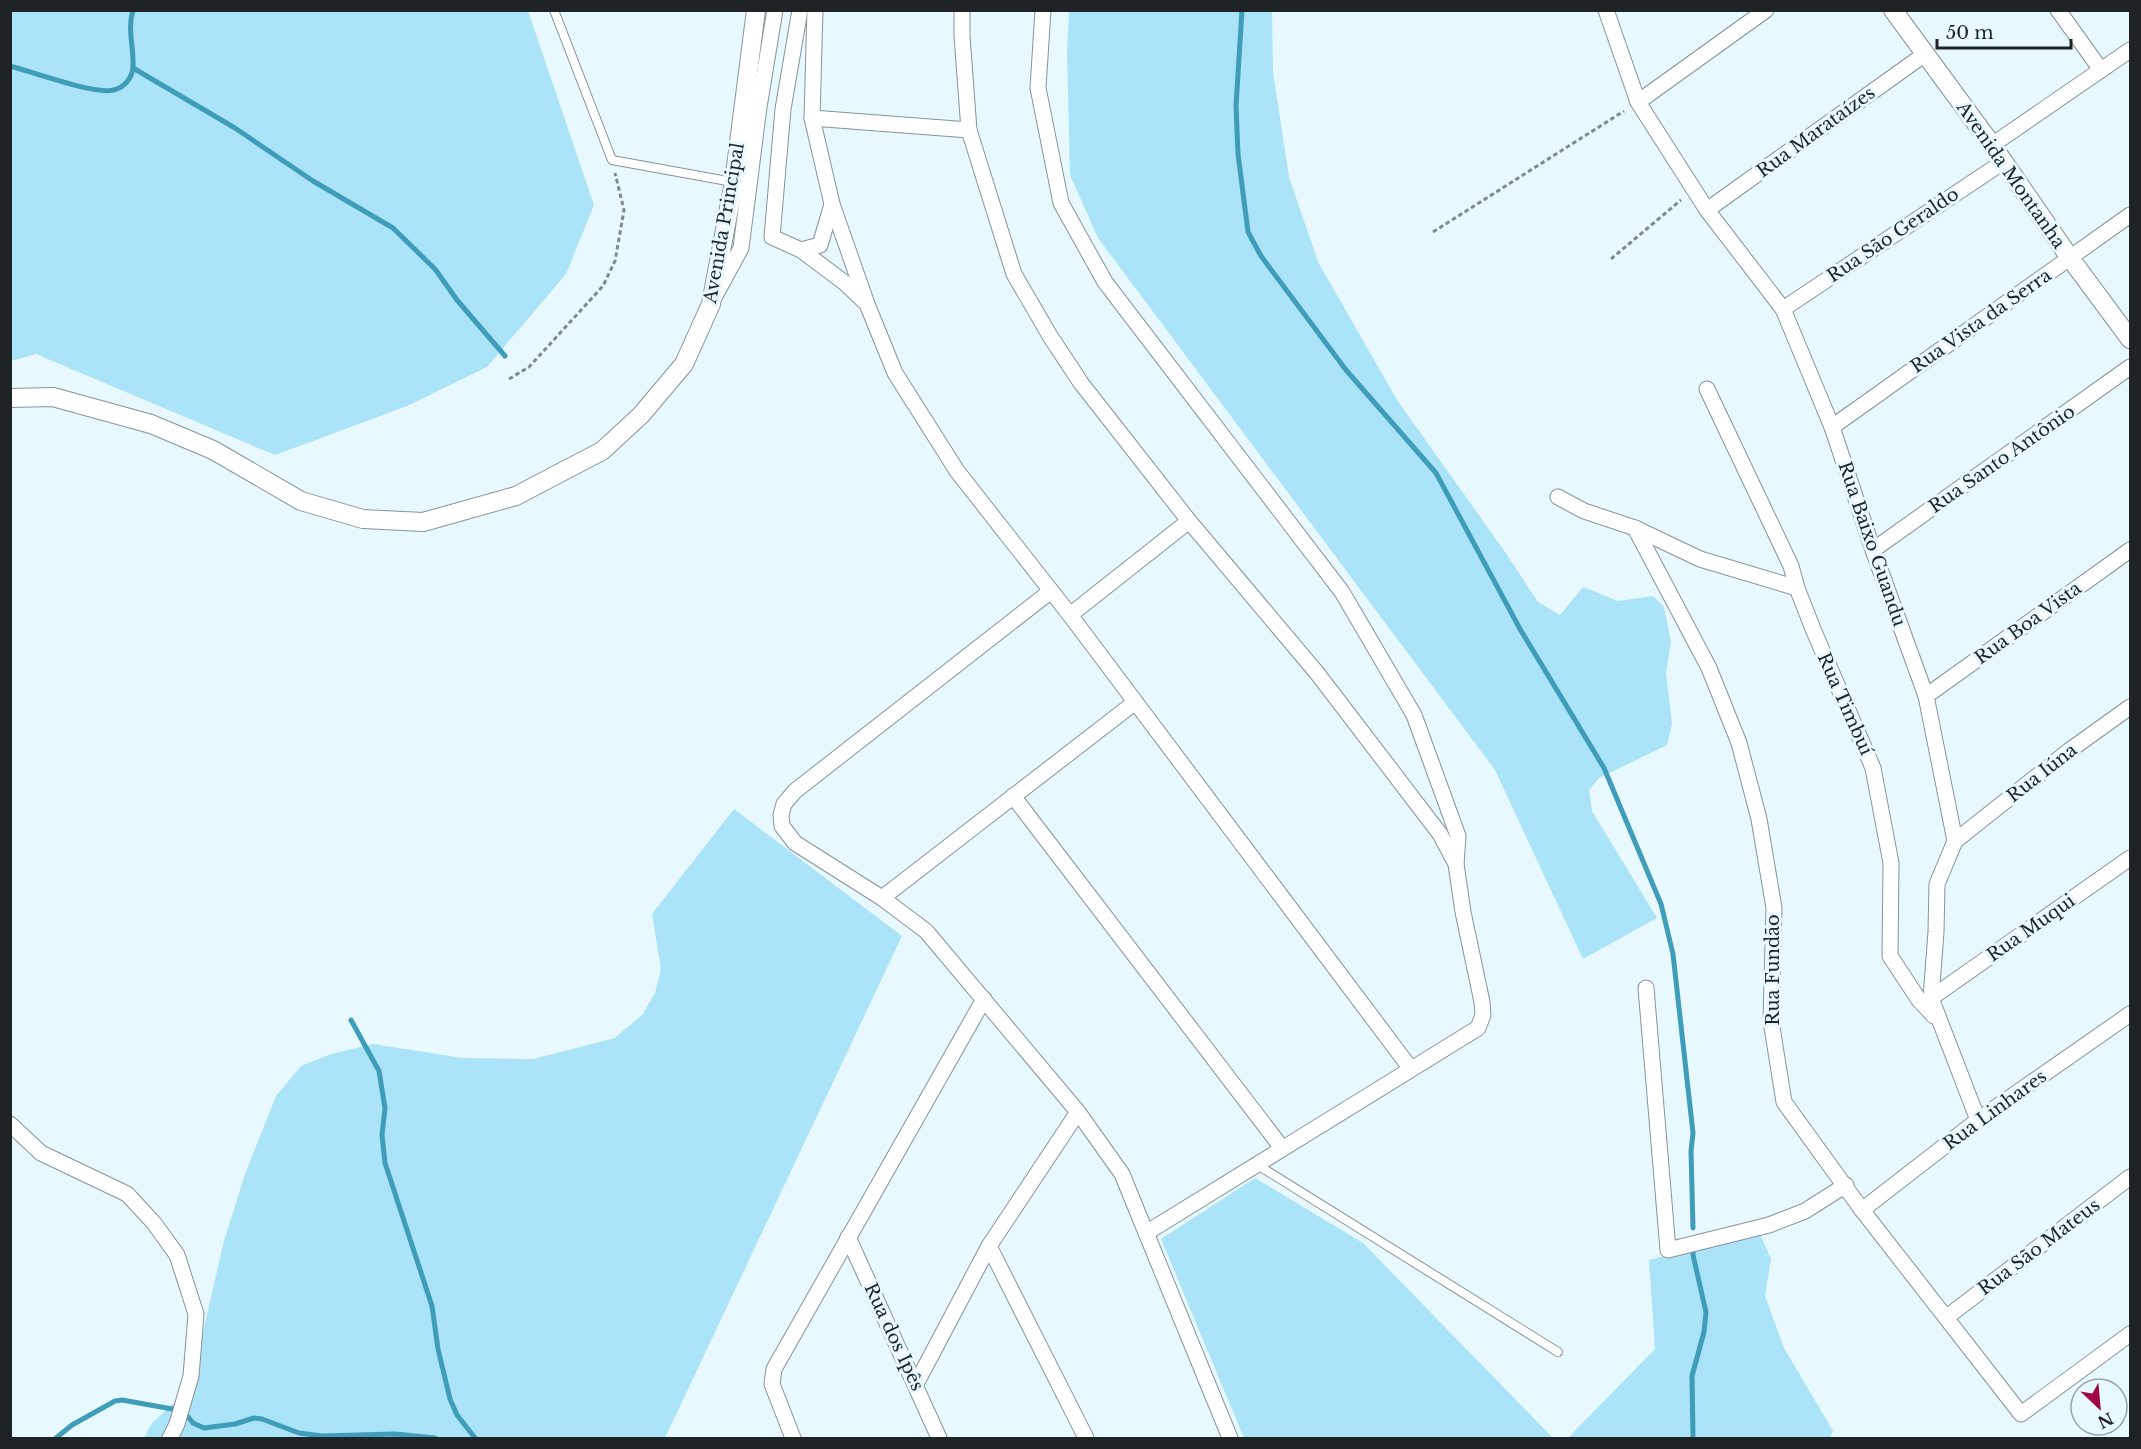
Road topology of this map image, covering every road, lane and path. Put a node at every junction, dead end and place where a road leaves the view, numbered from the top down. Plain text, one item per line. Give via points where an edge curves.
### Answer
1 (554, 10) edge
2 (756, 10) edge
3 (775, 10) edge
4 (800, 10) edge
5 (815, 10) edge
6 (962, 10) edge
7 (1043, 10) edge
8 (1606, 10) edge
9 (1766, 10) edge
10 (1893, 10) edge
11 (2058, 10) edge
12 (2130, 50) edge
13 (1925, 54) junction
14 (2101, 70) junction
15 (1638, 102) junction
16 (759, 107) junction
17 (783, 109) junction
18 (812, 118) junction
19 (969, 130) junction
20 (1992, 145) junction
21 (612, 160) junction
22 (2002, 162) junction
23 (734, 182) junction
24 (1693, 189) junction
25 (832, 204) junction
26 (1707, 210) junction
27 (2130, 215) edge
28 (1433, 232) dead end
29 (801, 250) junction
30 (2070, 258) junction
31 (1611, 259) dead end
32 (711, 304) junction
33 (867, 304) junction
34 (1783, 309) junction
35 (2130, 339) edge
36 (2130, 367) edge
37 (508, 379) dead end
38 (1707, 389) dead end
39 (10, 398) edge
40 (1832, 427) junction
41 (1558, 497) dead end
42 (1189, 521) junction
43 (1635, 528) junction
44 (1873, 550) junction
45 (2130, 550) edge
46 (1797, 588) junction
47 (1051, 591) junction
48 (1070, 615) junction
49 (1926, 696) junction
50 (1134, 703) junction
51 (2130, 707) edge
52 (1012, 796) junction
53 (1955, 841) junction
54 (2130, 858) edge
55 (1456, 864) junction
56 (882, 898) junction
57 (1646, 988) dead end
58 (1931, 998) junction
59 (984, 999) junction
60 (2130, 1014) edge
61 (1940, 1023) junction
62 (1411, 1069) junction
63 (1078, 1112) junction
64 (1978, 1120) junction
65 (10, 1124) edge
66 (1282, 1148) junction
67 (1256, 1164) junction
68 (2130, 1177) edge
69 (1846, 1185) junction
70 (1862, 1210) junction
71 (1146, 1233) junction
72 (848, 1237) junction
73 (989, 1246) junction
74 (1947, 1317) junction
75 (2130, 1334) edge
76 (1558, 1352) dead end
77 (916, 1384) junction
78 (170, 1438) edge
79 (794, 1438) edge
80 (939, 1438) edge
81 (1086, 1438) edge
82 (1230, 1438) edge

1 - 21 lane
2 - 23 street, Avenida Principal
3 - 16 street
4 - 17 street
5 - 18 street
6 - 19 street
7 - 55 street via 1038,88 1061,203 1105,282 1342,592 1414,715 1458,836
8 - 15 street, Rua Baixo Guandu
9 - 15 street
10 - 13 street, Avenida Montanha
11 - 14 street
12 - 14 street
13 - 20 street, Avenida Montanha
13 - 26 street, Rua Marataízes
14 - 20 street
15 - 24 street, Rua Baixo Guandu
15 - 28 path
16 - 17 street
16 - 32 street via 741,248
17 - 29 street via 772,237
18 - 19 street
18 - 25 street
19 - 42 street via 1014,274 1081,383
20 - 22 street, Avenida Montanha
21 - 23 lane
21 - 37 path via 624,210 615,261 603,286 529,367
22 - 30 street, Avenida Montanha
22 - 34 street, Rua São Geraldo
23 - 32 street, Avenida Principal
24 - 26 street, Rua Baixo Guandu
24 - 31 path
25 - 29 street via 820,244
25 - 33 street
26 - 34 street, Rua Baixo Guandu
27 - 30 street, Rua Vista da Serra
29 - 33 street
30 - 35 street, Avenida Montanha
30 - 40 street, Rua Vista da Serra
32 - 39 street, Avenida Principal via 684,364 641,415 602,451 516,496 423,522 363,519 301,501 213,450 151,424 53,397
33 - 47 street via 895,373 927,427
34 - 40 street, Rua Baixo Guandu
36 - 44 street, Rua Santo Antônio
38 - 46 street, Rua Timbuí via 1791,566
40 - 44 street, Rua Baixo Guandu
41 - 43 street
42 - 48 street
42 - 55 street via 1317,673 1440,834
43 - 46 street via 1700,559
43 - 69 street, Rua Fundão via 1708,668 1739,743 1759,819 1774,908 1770,1021 1784,1102
44 - 49 street, Rua Baixo Guandu
45 - 49 street, Rua Boa Vista
46 - 61 street, Rua Timbuí via 1873,768 1892,864 1890,956
47 - 48 street
47 - 56 street via 795,791 784,804 782,826 795,843
48 - 50 street
49 - 53 street, Rua Baixo Guandu
50 - 52 street
50 - 62 street
51 - 53 street, Rua Iúna
52 - 56 street
52 - 66 street
53 - 58 street via 1937,884
54 - 58 street, Rua Muqui
55 - 62 street via 1483,1015 1478,1028
56 - 59 street via 926,931
57 - 69 street via 1668,1250 1769,1225 1805,1211
58 - 61 street
59 - 63 street
59 - 72 street
60 - 64 street, Rua Linhares
61 - 64 street
62 - 66 street
63 - 71 street via 1122,1174
63 - 73 street
64 - 70 street, Rua Linhares
65 - 78 street via 41,1153 127,1194 177,1255 192,1294 196,1324 191,1376
66 - 67 street
67 - 71 street
67 - 76 lane
68 - 74 street, Rua São Mateus
69 - 70 street, Rua Fundão
70 - 74 street, Rua Fundão
71 - 82 street
72 - 77 street, Rua dos Ipês
72 - 79 street via 774,1369 772,1384
73 - 77 street
73 - 81 street
74 - 75 street, Rua Fundão via 2021,1414
77 - 80 street, Rua dos Ipês

